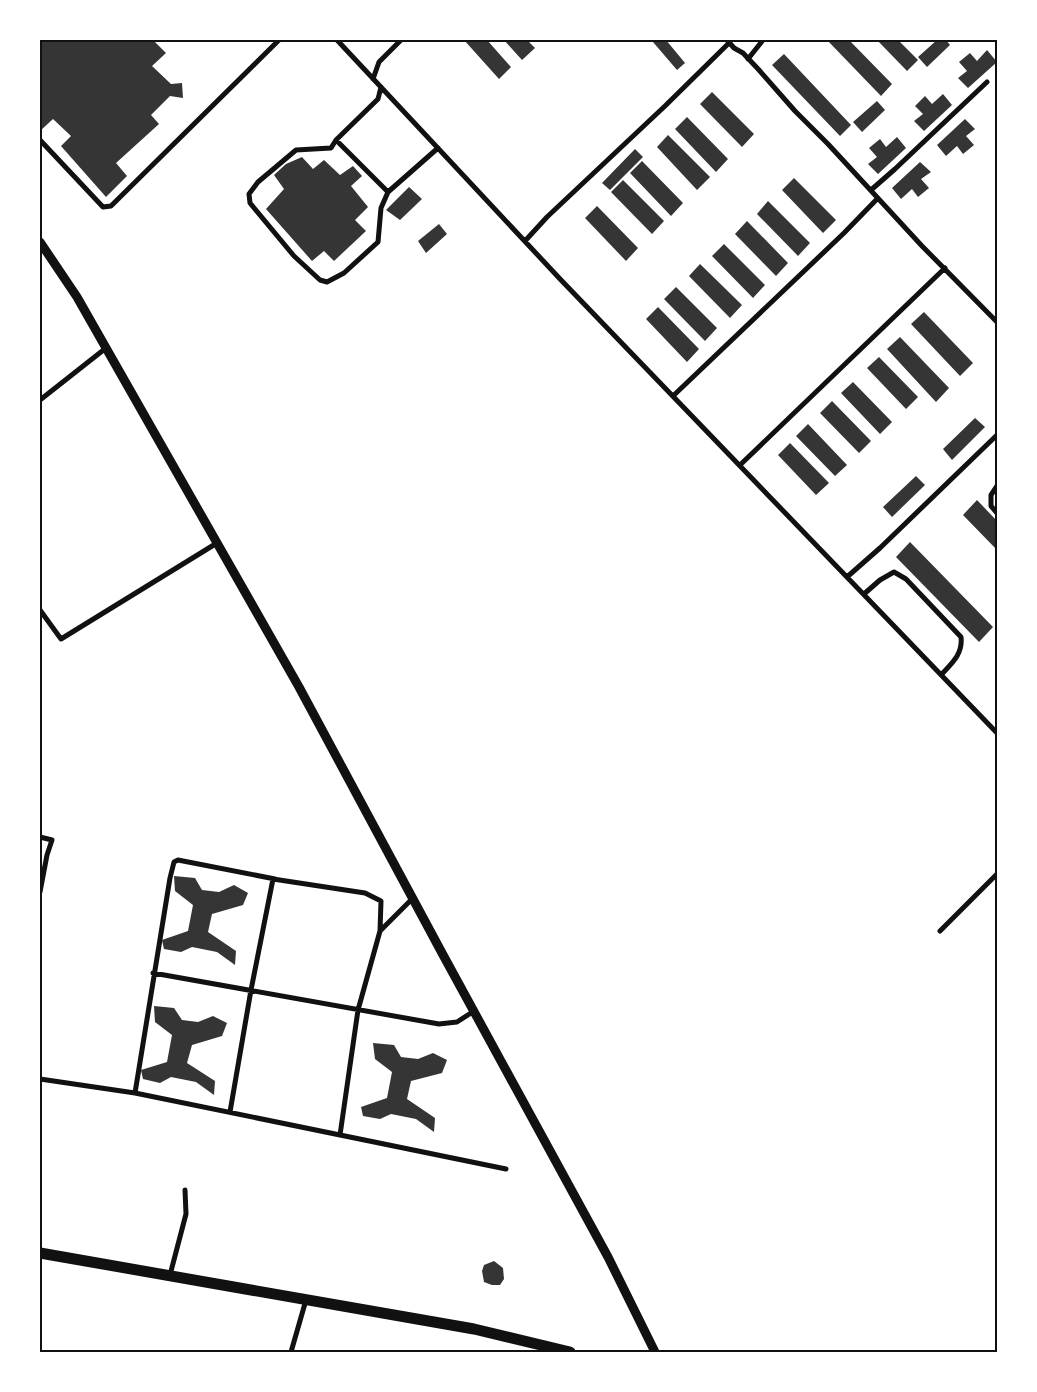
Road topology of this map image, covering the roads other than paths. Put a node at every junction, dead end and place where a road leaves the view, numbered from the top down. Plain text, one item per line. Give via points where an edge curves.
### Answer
1 (279, 40) edge
2 (336, 40) edge
3 (401, 40) edge
4 (763, 40) edge
5 (728, 41) edge
6 (748, 58) junction
7 (373, 79) junction
8 (987, 82) dead end
9 (380, 87) junction
10 (40, 140) edge
11 (336, 140) junction
12 (438, 148) junction
13 (871, 190) junction
14 (388, 192) junction
15 (878, 198) junction
16 (525, 241) junction
17 (40, 242) edge
18 (945, 268) junction
19 (997, 322) edge
20 (106, 348) junction
21 (673, 396) junction
22 (40, 400) edge
23 (997, 435) edge
24 (740, 465) junction
25 (997, 486) edge
26 (997, 513) edge
27 (217, 543) junction
28 (847, 577) junction
29 (864, 594) junction
30 (40, 610) edge
31 (941, 675) junction
32 (997, 733) edge
33 (40, 837) edge
34 (997, 874) edge
35 (280, 880) junction
36 (40, 892) edge
37 (412, 898) junction
38 (940, 930) dead end
39 (380, 931) junction
40 (153, 973) junction
41 (251, 990) junction
42 (358, 1010) junction
43 (474, 1011) junction
44 (40, 1079) edge
45 (135, 1093) junction
46 (230, 1112) junction
47 (340, 1135) junction
48 (506, 1169) dead end
49 (185, 1190) dead end
50 (40, 1253) edge
51 (169, 1276) junction
52 (306, 1300) junction
53 (291, 1352) edge
54 (570, 1352) edge
55 (655, 1352) edge

1 - 10 street via 111,206 103,206
2 - 7 street
3 - 7 street via 379,62
4 - 6 street
5 - 6 street
5 - 16 street
6 - 13 street
7 - 9 street
8 - 13 street
9 - 11 street via 378,99
9 - 12 street
11 - 14 street
11 - 14 street via 331,148 296,150 258,182 249,194 250,203 294,256 320,280 327,282 344,273 378,242 381,208
12 - 14 street
12 - 16 street
13 - 15 street
15 - 18 street
15 - 21 street
16 - 21 street
17 - 20 street
18 - 19 street
18 - 24 street
20 - 22 street
20 - 27 street
21 - 24 street
23 - 28 street
24 - 28 street
25 - 26 street via 991,495 991,506
27 - 30 street via 61,639
27 - 37 street via 299,687
28 - 29 street
29 - 31 street
29 - 31 street via 894,572 906,579 961,637 962,646 957,657
31 - 32 street
33 - 36 street via 52,840
34 - 38 street
35 - 39 street via 364,893 382,901
35 - 40 street via 178,860 174,862
35 - 41 street via 273,879
37 - 39 street
37 - 43 street
39 - 42 street
40 - 41 street
40 - 45 street
41 - 42 street
41 - 46 street
42 - 43 street via 439,1024 457,1022
42 - 47 street
43 - 55 street via 608,1257
44 - 45 street
45 - 46 street
46 - 47 street
47 - 48 street
49 - 51 street via 186,1214
50 - 51 main road
51 - 52 main road
52 - 53 street
52 - 54 main road via 474,1330

